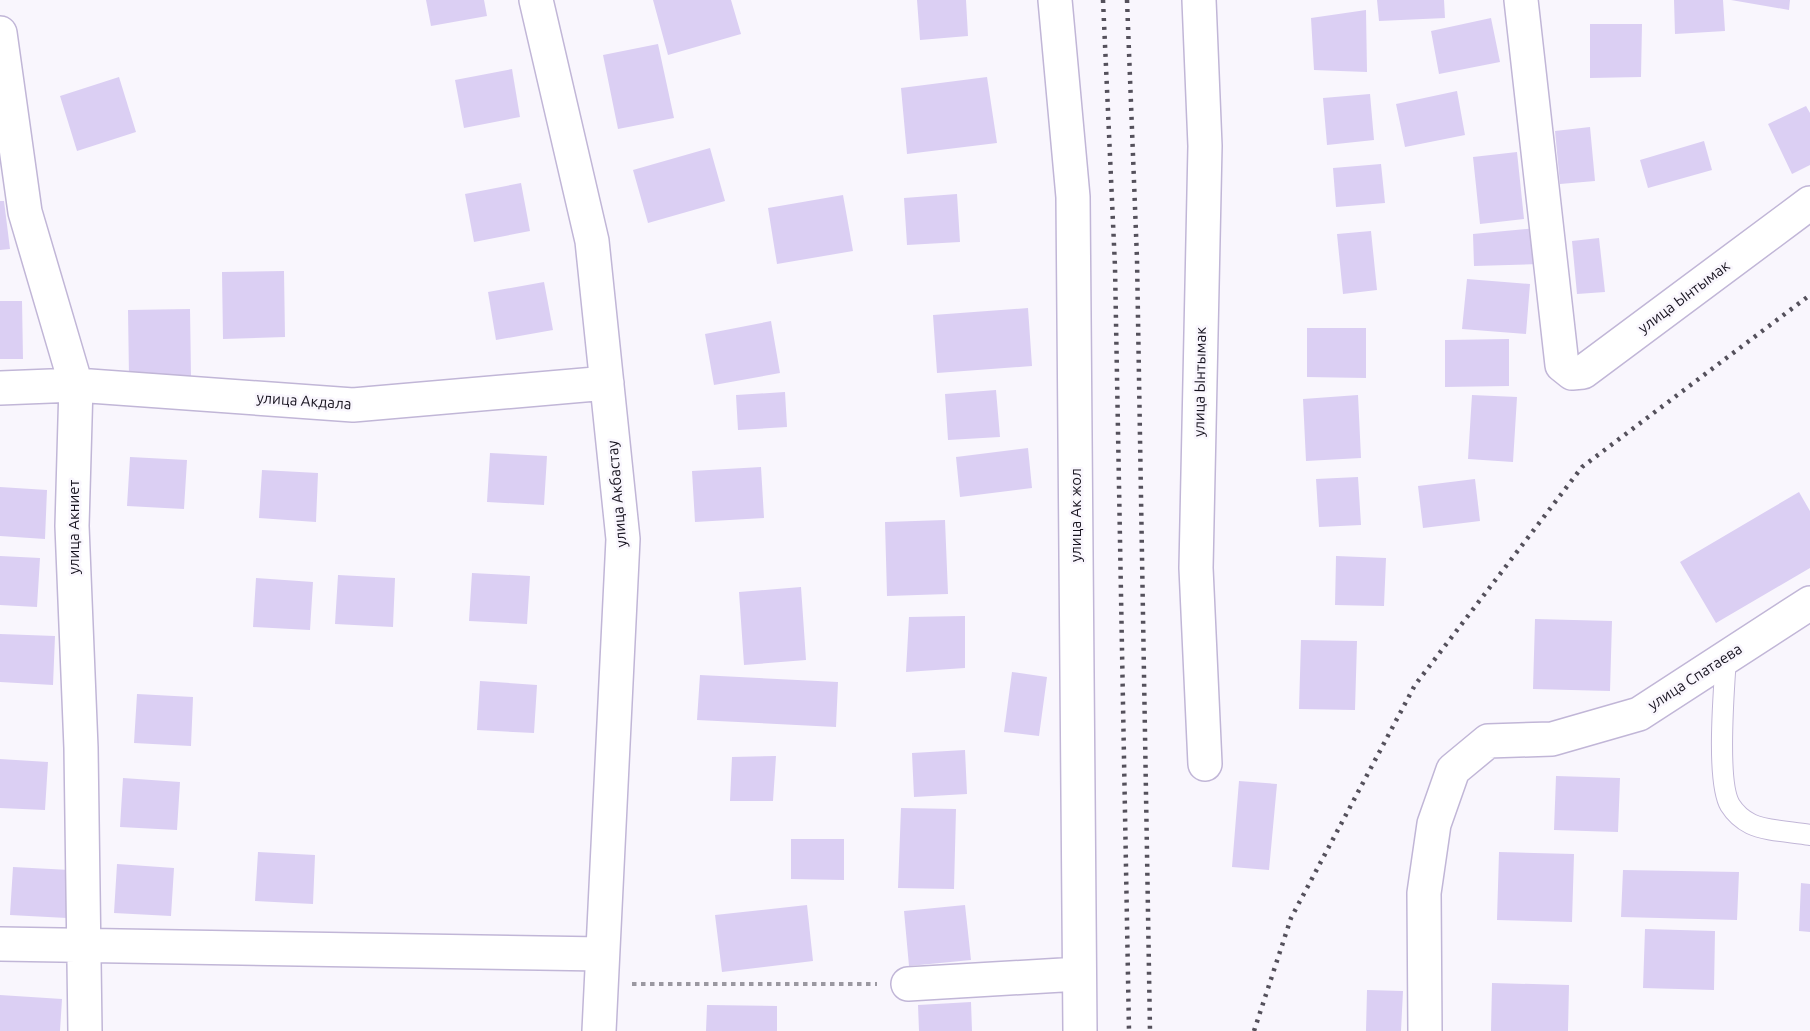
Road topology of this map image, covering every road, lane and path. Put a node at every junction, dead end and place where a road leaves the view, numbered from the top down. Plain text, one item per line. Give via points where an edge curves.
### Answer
1 (536, 0) edge
2 (1055, 0) edge
3 (1200, 0) edge
4 (1521, 0) edge
5 (0, 33) edge
6 (1810, 203) edge
7 (607, 383) junction
8 (76, 385) junction
9 (0, 388) edge
10 (1810, 603) edge
11 (1726, 658) junction
12 (1205, 764) dead end
13 (1810, 834) edge
14 (0, 944) edge
15 (84, 946) junction
16 (602, 969) junction
17 (1080, 974) junction
18 (908, 984) joint
19 (85, 1031) edge
20 (599, 1031) edge
21 (1080, 1031) edge
22 (1425, 1031) edge

1 - 7 street, улица Акбастау via 592,241
2 - 17 street, улица Ак жол via 1073,197
3 - 12 street, улица Ынтымак via 1205,146 1196,568
4 - 6 street, улица Ынтымак via 1562,365 1572,373 1583,372
5 - 8 street, улица Акниет via 25,212
7 - 8 street, улица Акдала via 353,405
7 - 16 street, улица Акбастау via 623,539
8 - 9 street, улица Акдала
8 - 15 street, улица Акниет via 72,526
10 - 11 street, улица Спатаева
11 - 13 lane via 1722,727 1724,788 1730,805 1753,825
11 - 22 street, улица Спатаева via 1639,714 1552,739 1488,741 1453,770 1434,824 1424,893
14 - 15 street
15 - 16 street
15 - 19 street, улица Акниет
16 - 18 path
16 - 20 street, улица Акбастау
17 - 18 street
17 - 21 street, улица Ак жол

